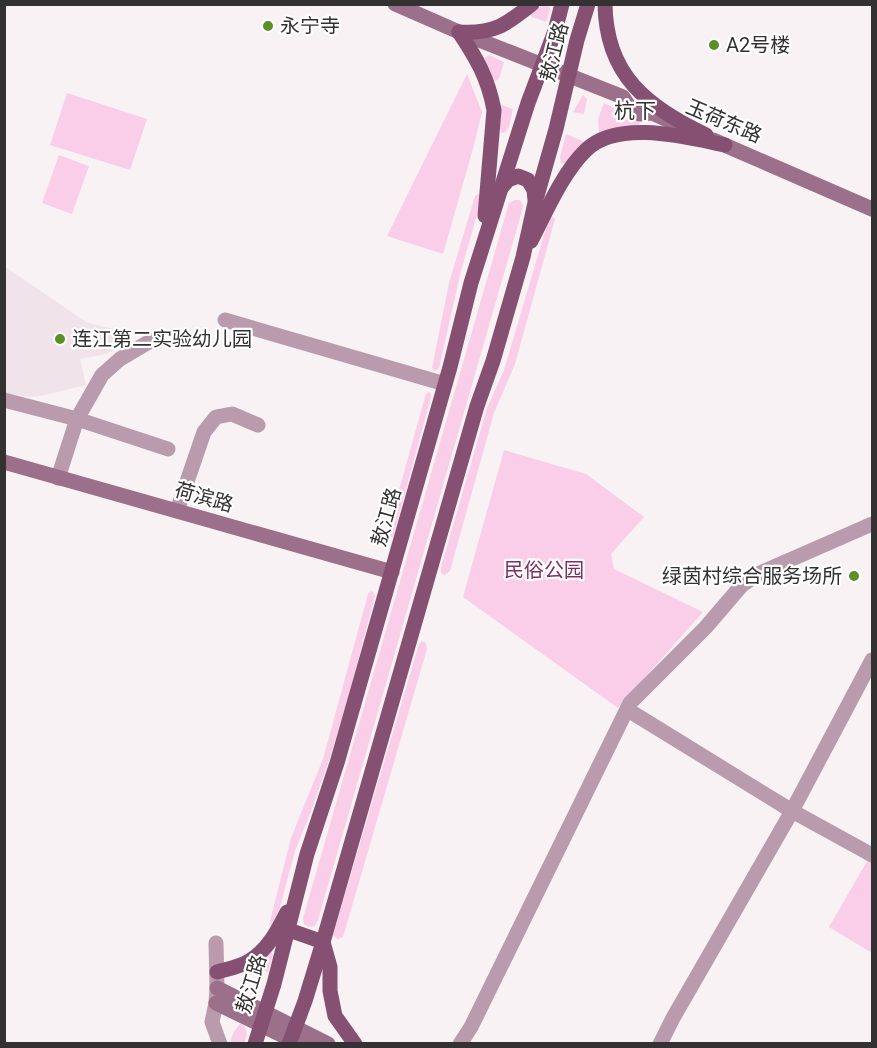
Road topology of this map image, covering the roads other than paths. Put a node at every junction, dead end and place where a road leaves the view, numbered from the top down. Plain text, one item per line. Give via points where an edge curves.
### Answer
1 (395, 4) edge
2 (532, 4) edge
3 (562, 4) edge
4 (588, 4) edge
5 (605, 4) edge
6 (459, 32) junction
7 (542, 65) junction
8 (570, 75) junction
9 (630, 93) junction
10 (724, 145) junction
11 (501, 189) junction
12 (535, 203) junction
13 (873, 209) edge
14 (483, 243) junction
15 (523, 257) junction
16 (225, 320) dead end
17 (158, 338) dead end
18 (445, 384) junction
19 (4, 400) edge
20 (77, 419) junction
21 (258, 425) dead end
22 (168, 449) dead end
23 (4, 462) edge
24 (58, 478) junction
25 (177, 511) junction
26 (871, 528) edge
27 (392, 572) junction
28 (873, 660) edge
29 (628, 710) junction
30 (792, 811) junction
31 (873, 855) edge
32 (297, 893) junction
33 (289, 930) junction
34 (323, 942) junction
35 (216, 943) dead end
36 (217, 972) junction
37 (217, 996) junction
38 (263, 1018) junction
39 (294, 1038) edge
40 (220, 1044) edge
41 (255, 1044) edge
42 (328, 1044) edge
43 (355, 1044) edge
44 (460, 1044) edge
45 (660, 1044) edge

1 - 6 main road
2 - 6 main road via 506,24 487,31
3 - 7 main road, 敖江路
4 - 8 main road, 敖江路
5 - 9 main road via 605,26
6 - 7 main road
6 - 14 main road via 476,56 494,110
7 - 8 main road
7 - 11 main road, 敖江路
8 - 9 main road
8 - 12 main road, 敖江路
9 - 10 main road
10 - 13 main road, 玉荷东路
10 - 15 main road via 666,133 606,137 597,142 586,149 568,172
11 - 12 main road via 518,176 528,180
11 - 14 main road, 敖江路
12 - 15 main road, 敖江路
14 - 18 main road, 敖江路
15 - 34 main road, 敖江路
16 - 18 street
17 - 20 street via 120,359 102,375
18 - 27 main road, 敖江路
19 - 20 street
20 - 22 street
20 - 24 street
21 - 25 street via 232,414 216,417 204,432
23 - 24 main road, 荷滨路
24 - 25 main road, 荷滨路
25 - 27 main road, 荷滨路
26 - 29 street via 760,573 742,585 630,703
27 - 32 main road, 敖江路
28 - 30 street
29 - 30 street
29 - 44 street
30 - 31 street
30 - 45 street
32 - 33 main road, 敖江路
32 - 36 main road via 265,948 249,961
33 - 34 main road
33 - 38 main road, 敖江路
34 - 39 main road, 敖江路
34 - 43 main road via 335,1016
35 - 36 street
36 - 37 street
37 - 38 main road
37 - 40 street via 212,1022
38 - 39 main road
38 - 41 main road, 敖江路
39 - 42 main road

